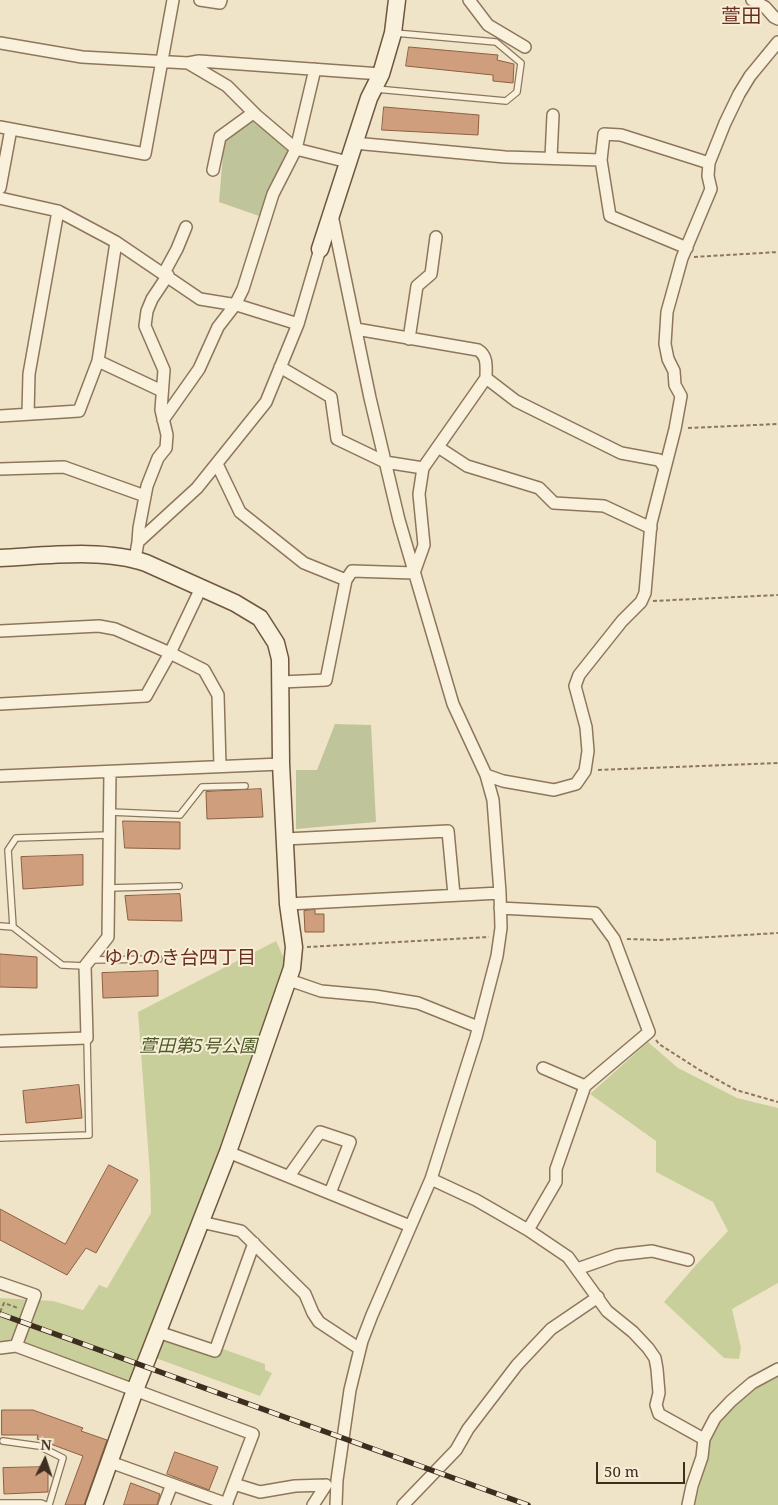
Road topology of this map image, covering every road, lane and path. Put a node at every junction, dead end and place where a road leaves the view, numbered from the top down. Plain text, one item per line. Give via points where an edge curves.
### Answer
1 (173, 0) edge
2 (200, 0) edge
3 (221, 0) edge
4 (397, 0) edge
5 (468, 0) edge
6 (752, 0) edge
7 (778, 19) edge
8 (393, 32) junction
9 (778, 42) edge
10 (1, 47) edge
11 (525, 48) dead end
12 (162, 61) junction
13 (188, 63) junction
14 (315, 69) junction
15 (377, 82) junction
16 (253, 112) junction
17 (553, 115) dead end
18 (6, 128) edge
19 (354, 142) junction
20 (296, 148) junction
21 (551, 158) junction
22 (601, 160) junction
23 (348, 162) junction
24 (709, 163) junction
25 (214, 170) dead end
26 (0, 188) edge
27 (0, 198) edge
28 (58, 211) junction
29 (332, 214) junction
30 (186, 227) dead end
31 (436, 237) dead end
32 (116, 242) junction
33 (320, 248) joint
34 (778, 252) edge
35 (684, 253) junction
36 (166, 274) junction
37 (235, 305) junction
38 (298, 324) junction
39 (356, 328) junction
40 (409, 338) junction
41 (98, 361) junction
42 (280, 367) junction
43 (486, 378) junction
44 (162, 390) junction
45 (28, 414) junction
46 (0, 416) edge
47 (163, 420) junction
48 (778, 424) edge
49 (675, 429) junction
50 (438, 447) junction
51 (385, 462) junction
52 (217, 464) junction
53 (423, 468) junction
54 (665, 468) junction
55 (0, 469) edge
56 (145, 496) junction
57 (651, 528) junction
58 (138, 542) junction
59 (0, 558) edge
60 (135, 559) junction
61 (414, 573) junction
62 (346, 580) junction
63 (201, 588) junction
64 (778, 595) edge
65 (640, 602) junction
66 (0, 631) edge
67 (170, 653) junction
68 (281, 682) junction
69 (0, 704) edge
70 (778, 763) edge
71 (281, 764) junction
72 (220, 766) junction
73 (585, 771) junction
74 (110, 772) junction
75 (486, 775) junction
76 (0, 776) edge
77 (245, 786) dead end
78 (110, 812) junction
79 (109, 835) junction
80 (285, 839) junction
81 (179, 886) dead end
82 (109, 888) junction
83 (500, 893) junction
84 (454, 895) junction
85 (288, 904) junction
86 (500, 908) junction
87 (0, 926) edge
88 (13, 927) junction
89 (778, 933) edge
90 (500, 937) junction
91 (614, 939) junction
92 (294, 948) junction
93 (159, 959) dead end
94 (87, 963) junction
95 (289, 980) junction
96 (478, 1027) junction
97 (650, 1032) junction
98 (87, 1038) junction
99 (0, 1041) edge
100 (544, 1068) dead end
101 (585, 1086) junction
102 (778, 1102) edge
103 (0, 1138) edge
104 (228, 1152) junction
105 (289, 1176) junction
106 (431, 1179) junction
107 (330, 1193) junction
108 (201, 1222) junction
109 (410, 1226) junction
110 (528, 1230) junction
111 (254, 1243) junction
112 (688, 1260) dead end
113 (577, 1269) junction
114 (0, 1283) edge
115 (598, 1297) junction
116 (0, 1312) edge
117 (29, 1312) junction
118 (158, 1332) junction
119 (16, 1346) junction
120 (0, 1348) edge
121 (360, 1349) junction
122 (778, 1369) edge
123 (135, 1390) junction
124 (704, 1439) junction
125 (3, 1441) dead end
126 (110, 1462) junction
127 (172, 1484) junction
128 (234, 1484) junction
129 (0, 1503) edge
130 (227, 1504) edge
131 (48, 1505) edge
132 (94, 1505) edge
133 (164, 1505) edge
134 (313, 1505) edge
135 (336, 1505) edge
136 (403, 1505) edge
137 (688, 1505) edge

1 - 12 street
2 - 3 street via 220,3
4 - 8 street
5 - 11 street via 488,25
6 - 7 street
8 - 15 street
8 - 15 lane via 496,42 521,63 517,92 506,101
9 - 24 street via 739,94
10 - 12 street via 82,58
12 - 13 street
12 - 18 street via 145,154
13 - 14 street via 199,61
13 - 16 street via 227,86
14 - 15 street
14 - 20 street
15 - 19 street
16 - 20 street
16 - 25 street via 220,138
17 - 21 street
18 - 26 street
19 - 21 street via 505,157
19 - 23 street
20 - 23 street
20 - 37 street via 273,194
21 - 22 street
22 - 24 street via 604,134 621,135
22 - 35 street via 610,216
23 - 29 street
24 - 35 street via 711,189
27 - 28 street
28 - 32 street
28 - 45 street via 29,374
29 - 33 street
29 - 39 street
30 - 36 street
31 - 40 street via 431,274 417,286
32 - 36 street
32 - 41 street
33 - 38 street
34 - 35 path
35 - 49 street via 667,312 665,344 674,370 675,386 681,396
36 - 37 street via 200,299
36 - 44 street via 147,311 145,326 164,370
37 - 38 street
37 - 47 street via 218,327 199,369
38 - 42 street
39 - 40 street
39 - 51 street
40 - 43 street via 482,352 486,359
41 - 44 street
41 - 45 street via 79,411
42 - 51 street via 331,397 337,439
42 - 52 street via 266,402
43 - 50 street
43 - 54 street via 516,401 621,453 659,460
44 - 47 street via 160,410
45 - 46 street
47 - 56 street via 166,448 158,458
48 - 49 path
49 - 54 street
50 - 53 street
50 - 57 street via 467,466 538,488 554,503 604,506
51 - 53 street
51 - 61 street
52 - 58 street via 197,488
52 - 62 street via 240,512 304,563
53 - 61 street via 420,494 424,545
54 - 57 street
55 - 56 street via 64,467
56 - 58 street
57 - 65 street via 645,592
58 - 60 street
59 - 60 street via 92,555
60 - 63 street
61 - 62 street via 352,571
61 - 75 street via 453,704
62 - 68 street via 326,680
63 - 67 street
63 - 68 street via 260,618 276,643
64 - 65 path
65 - 73 street via 587,664 575,686 586,727 588,751
66 - 67 street via 99,626 115,629
67 - 69 street via 146,696
67 - 72 street via 204,670 218,695
68 - 71 street
70 - 73 path
71 - 72 street
71 - 80 street
72 - 74 street
73 - 75 street via 576,784 554,790
74 - 76 street
74 - 78 street
75 - 83 street via 493,800
77 - 78 lane via 202,787 180,815
78 - 79 street
79 - 82 street
79 - 88 lane via 16,838 8,850
80 - 84 street via 448,831
80 - 85 street
81 - 82 lane
82 - 94 street via 108,937
83 - 84 street
83 - 86 street
84 - 85 street
85 - 92 street
86 - 90 street
86 - 91 street via 595,913
87 - 88 lane
88 - 94 lane via 62,965
89 - 91 path via 659,940
90 - 92 path
90 - 96 street
91 - 97 street
92 - 95 street
93 - 94 lane
94 - 98 street
95 - 96 street via 321,991 418,1003
95 - 104 street
96 - 106 street
97 - 101 street
97 - 102 path via 659,1044 736,1090
98 - 99 street
98 - 103 lane via 89,1135
100 - 101 street
101 - 110 street via 556,1169 556,1182
104 - 105 street
104 - 108 street
105 - 107 street
105 - 107 street via 320,1132 350,1142
106 - 109 street
106 - 110 street
107 - 109 street
108 - 111 street via 241,1230
108 - 118 street
109 - 121 street
110 - 113 street via 568,1257
111 - 118 street via 215,1351
111 - 121 street via 305,1294 320,1322
112 - 113 street via 652,1251 618,1255
113 - 115 street
114 - 117 street via 35,1295
115 - 124 street via 607,1311 633,1332 654,1358 659,1414
115 - 136 street via 551,1329 517,1365 456,1450
116 - 117 path via 4,1303
117 - 119 street
118 - 123 street
119 - 120 street
119 - 123 street
121 - 135 street via 350,1390
122 - 124 street via 752,1383 731,1401 715,1418
123 - 126 street
123 - 128 street via 253,1434
124 - 137 street
125 - 131 lane via 40,1446 63,1458
126 - 127 street
126 - 132 street
127 - 130 street
127 - 133 street
128 - 130 street
128 - 134 street via 260,1492 326,1485
129 - 131 lane

